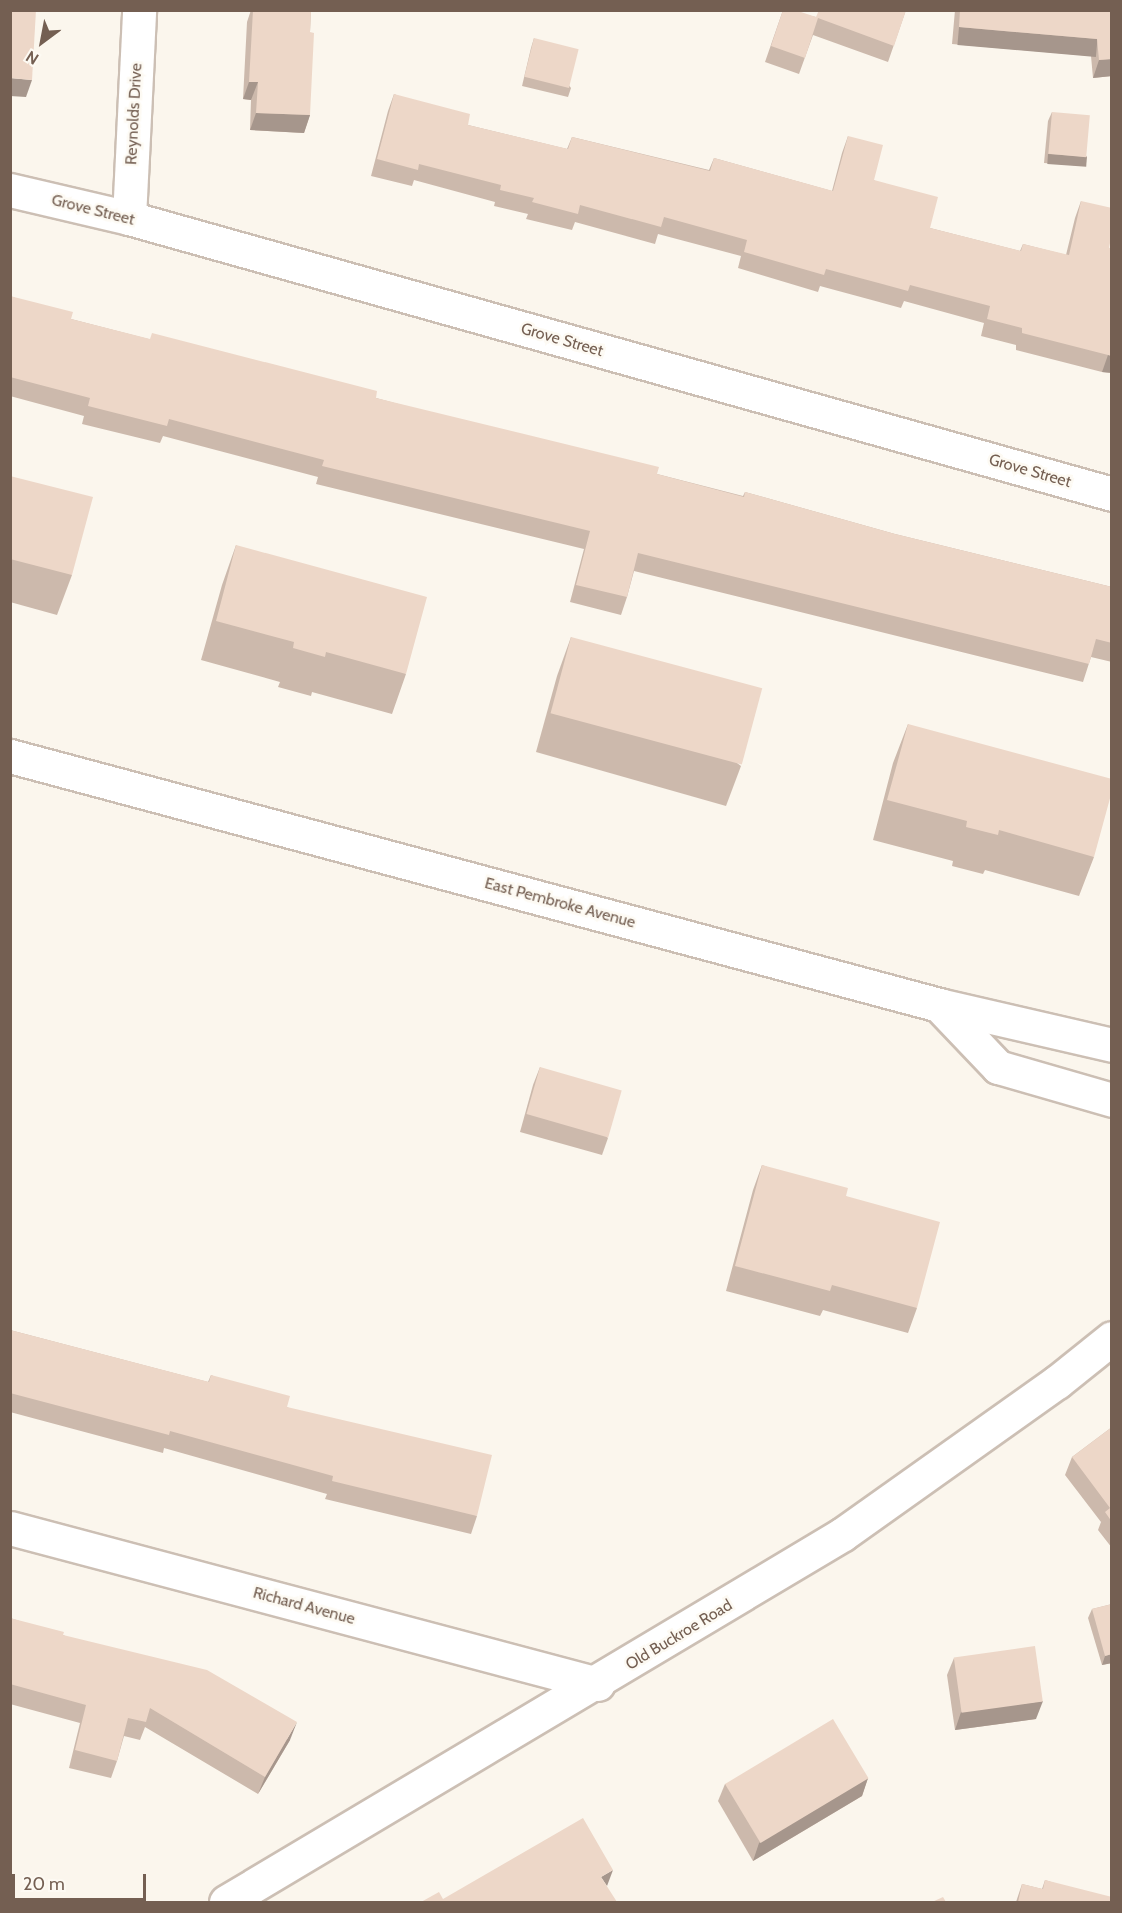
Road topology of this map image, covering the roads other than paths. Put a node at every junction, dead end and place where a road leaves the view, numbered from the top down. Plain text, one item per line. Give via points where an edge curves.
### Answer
1 (139, 10) edge
2 (10, 190) edge
3 (129, 218) junction
4 (1112, 494) edge
5 (10, 756) edge
6 (939, 1005) junction
7 (1112, 1045) edge
8 (1112, 1100) edge
9 (1112, 1338) edge
10 (10, 1528) edge
11 (598, 1684) junction
12 (226, 1902) edge

1 - 3 main road, Reynolds Drive
2 - 3 main road, Grove Street
3 - 4 main road, Grove Street
5 - 6 main road, East Pembroke Avenue
6 - 7 main road, East Pembroke Avenue
6 - 8 main road via 998,1067
9 - 11 main road, Old Buckroe Road via 1042,1394 843,1534
10 - 11 main road, Richard Avenue
11 - 12 main road, Old Buckroe Road

